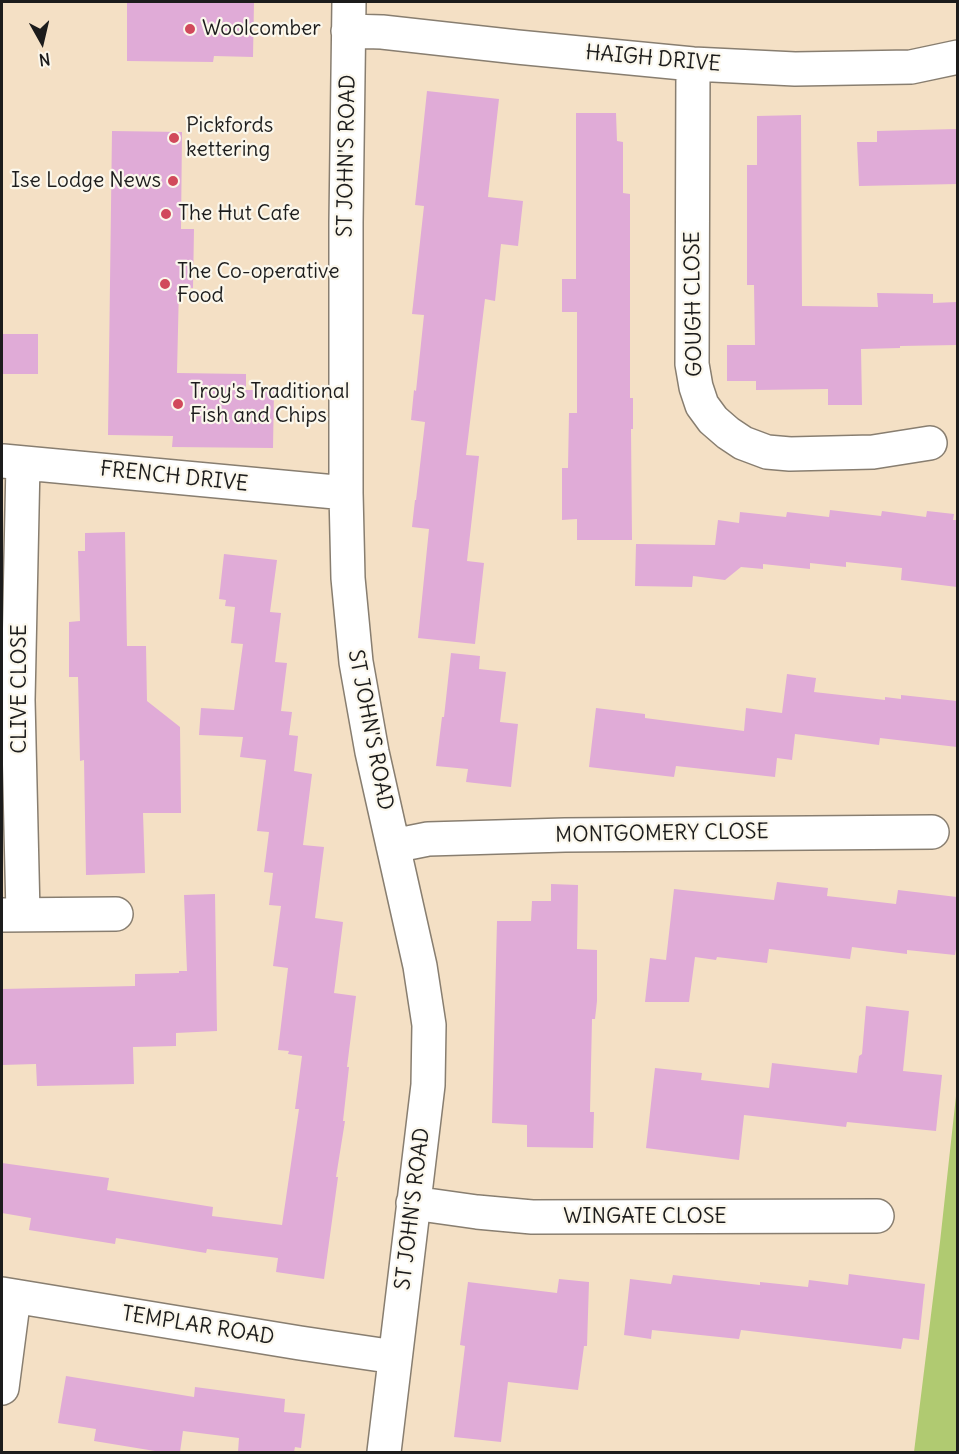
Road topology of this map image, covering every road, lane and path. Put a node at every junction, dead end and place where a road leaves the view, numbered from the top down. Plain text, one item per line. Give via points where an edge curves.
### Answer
1 (349, 16) edge
2 (957, 57) edge
3 (693, 64) junction
4 (930, 443) dead end
5 (12, 462) edge
6 (346, 493) junction
7 (932, 832) dead end
8 (393, 846) junction
9 (116, 914) dead end
10 (12, 915) edge
11 (414, 1203) junction
12 (877, 1216) dead end
13 (8, 1295) edge
14 (395, 1356) junction
15 (2, 1388) edge
16 (384, 1452) edge

1 - 3 street, HAIGH DRIVE via 382,32
1 - 6 street, ST JOHN'S ROAD
2 - 3 street, HAIGH DRIVE via 911,67 795,69
3 - 4 street, GOUGH CLOSE via 692,364 702,405 728,433 767,452 873,452
5 - 6 street, FRENCH DRIVE
5 - 10 street, CLIVE CLOSE via 18,700
6 - 8 street, ST JOHN'S ROAD via 348,578 356,662
7 - 8 street, MONTGOMERY CLOSE via 565,835 428,839
8 - 11 street, ST JOHN'S ROAD via 429,1025 428,1085
9 - 10 street, CLIVE CLOSE
11 - 12 street, WINGATE CLOSE via 532,1217
11 - 14 street, ST JOHN'S ROAD
13 - 14 street, TEMPLAR ROAD
13 - 15 street
14 - 16 street, ST JOHN'S ROAD

